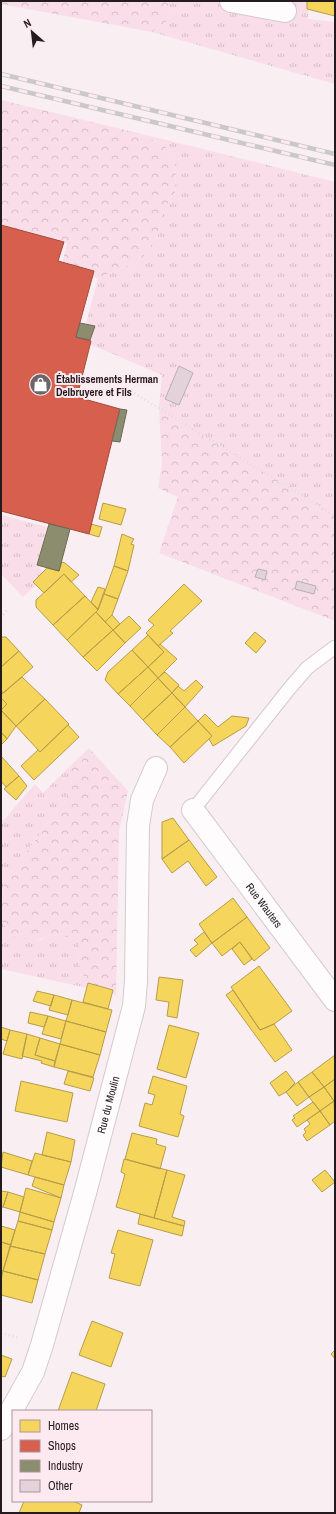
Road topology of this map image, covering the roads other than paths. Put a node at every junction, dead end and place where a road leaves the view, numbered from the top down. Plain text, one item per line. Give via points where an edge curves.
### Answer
1 (231, 1) edge
2 (285, 10) dead end
3 (335, 647) edge
4 (156, 768) dead end
5 (193, 810) joint
6 (335, 1000) edge
7 (1, 1429) edge

1 - 2 street
3 - 5 lane via 307,668
4 - 7 street, Rue du Moulin via 142,800 138,826 134,1006 42,1345 33,1372
5 - 6 street, Rue Wauters

